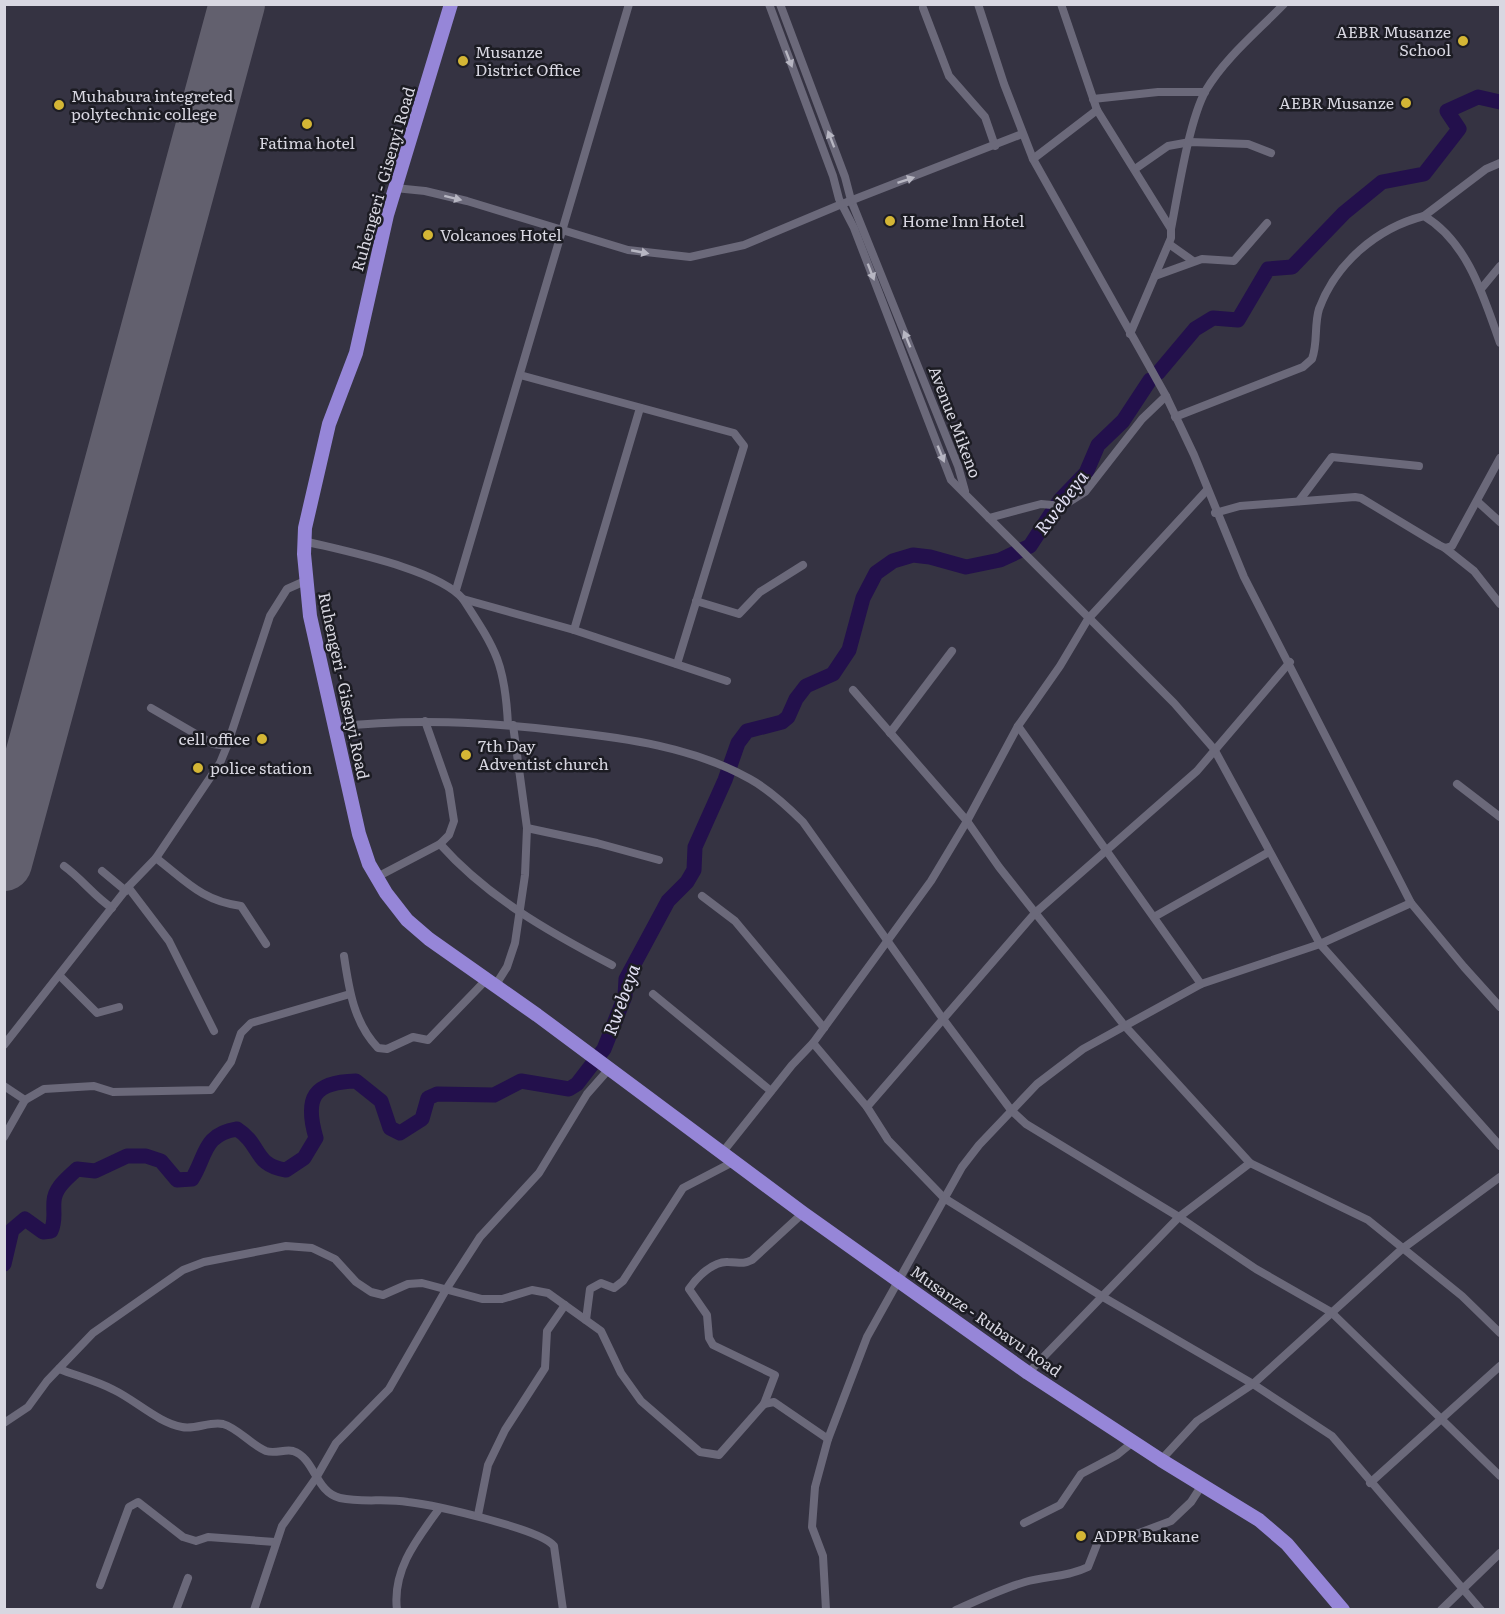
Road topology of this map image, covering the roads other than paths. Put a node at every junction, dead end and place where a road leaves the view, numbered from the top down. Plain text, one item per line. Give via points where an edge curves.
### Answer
1 (451, 4) edge
2 (628, 4) edge
3 (769, 4) edge
4 (780, 4) edge
5 (978, 4) edge
6 (1061, 4) edge
7 (1284, 4) edge
8 (923, 8) dead end
9 (1205, 92) junction
10 (1093, 99) junction
11 (1097, 110) junction
12 (1022, 135) junction
13 (1190, 142) junction
14 (996, 146) junction
15 (1271, 153) dead end
16 (1033, 159) junction
17 (1500, 163) edge
18 (1135, 170) junction
19 (395, 188) junction
20 (852, 200) junction
21 (842, 205) junction
22 (1424, 216) junction
23 (1267, 223) dead end
24 (1171, 229) junction
25 (562, 230) junction
26 (1168, 244) junction
27 (1193, 261) junction
28 (1500, 266) edge
29 (1155, 276) junction
30 (1481, 289) junction
31 (1131, 334) junction
32 (1500, 343) edge
33 (520, 375) junction
34 (1166, 396) junction
35 (640, 408) junction
36 (1175, 417) junction
37 (1500, 458) edge
38 (1419, 466) dead end
39 (1207, 490) junction
40 (965, 492) junction
41 (1299, 501) junction
42 (1478, 502) junction
43 (1215, 513) junction
44 (989, 518) junction
45 (1500, 522) edge
46 (304, 542) junction
47 (1444, 548) junction
48 (803, 566) dead end
49 (305, 581) junction
50 (456, 590) junction
51 (463, 599) junction
52 (696, 601) junction
53 (1500, 604) edge
54 (1088, 620) junction
55 (574, 630) junction
56 (952, 651) dead end
57 (1290, 662) junction
58 (677, 664) junction
59 (727, 681) dead end
60 (853, 690) dead end
61 (151, 708) dead end
62 (424, 721) junction
63 (510, 725) junction
64 (1017, 726) junction
65 (335, 727) junction
66 (890, 733) junction
67 (227, 746) junction
68 (1214, 749) junction
69 (1457, 784) dead end
70 (1500, 817) edge
71 (967, 821) junction
72 (527, 828) junction
73 (440, 844) junction
74 (1107, 849) junction
75 (1269, 852) junction
76 (156, 858) junction
77 (659, 860) dead end
78 (64, 866) dead end
79 (102, 871) dead end
80 (377, 877) junction
81 (127, 889) junction
82 (702, 896) dead end
83 (1411, 903) junction
84 (112, 908) junction
85 (518, 911) junction
86 (1035, 913) junction
87 (1154, 917) junction
88 (888, 942) junction
89 (266, 944) dead end
90 (1320, 944) junction
91 (344, 956) dead end
92 (612, 965) dead end
93 (60, 976) junction
94 (491, 983) junction
95 (1201, 984) junction
96 (350, 994) junction
97 (653, 994) dead end
98 (119, 1007) dead end
99 (1500, 1007) edge
100 (943, 1020) junction
101 (1124, 1025) junction
102 (824, 1028) junction
103 (214, 1031) dead end
104 (813, 1043) junction
105 (4, 1045) edge
106 (606, 1067) junction
107 (4, 1086) edge
108 (771, 1091) junction
109 (26, 1100) junction
110 (867, 1107) junction
111 (1011, 1110) junction
112 (4, 1137) edge
113 (1500, 1146) edge
114 (728, 1158) junction
115 (1250, 1163) junction
116 (1500, 1177) edge
117 (944, 1198) junction
118 (803, 1213) junction
119 (1179, 1217) junction
120 (1402, 1249) junction
121 (899, 1281) junction
122 (447, 1288) junction
123 (1104, 1297) junction
124 (565, 1305) junction
125 (1331, 1311) junction
126 (586, 1320) junction
127 (1500, 1333) edge
128 (1500, 1366) edge
129 (58, 1369) junction
130 (1028, 1373) junction
131 (1253, 1384) junction
132 (764, 1404) junction
133 (1440, 1419) junction
134 (4, 1423) edge
135 (828, 1439) junction
136 (1133, 1442) junction
137 (1161, 1460) junction
138 (1500, 1476) edge
139 (316, 1478) junction
140 (1370, 1483) junction
141 (1202, 1485) junction
142 (439, 1509) junction
143 (478, 1515) junction
144 (1024, 1523) dead end
145 (275, 1542) junction
146 (1500, 1553) edge
147 (188, 1578) dead end
148 (100, 1585) dead end
149 (1462, 1589) junction
150 (176, 1610) edge
151 (254, 1610) edge
152 (397, 1610) edge
153 (563, 1610) edge
154 (826, 1610) edge
155 (956, 1610) edge
156 (1343, 1610) edge
157 (1441, 1610) edge
158 (1481, 1610) edge

1 - 19 highway, Ruhengeri - Gisenyi Road
2 - 25 street
3 -> 21 street, Avenue Mikeno
20 -> 4 street, Avenue Mikeno
5 - 12 street
6 - 10 street
7 - 9 street via 1226,62
8 - 14 street via 949,76 985,117
9 - 10 street
9 - 13 street
10 - 11 street
11 - 16 street
11 - 18 street
12 - 14 street
12 - 16 street
13 - 15 street via 1248,144
13 - 18 street via 1168,146
13 - 24 street
20 -> 14 street
16 - 31 street
17 - 22 street via 1486,169
18 - 24 street
19 -> 25 street via 425,191
19 - 46 highway, Ruhengeri - Gisenyi Road via 356,353 329,424 307,513
20 - 21 street
40 -> 20 street, Avenue Mikeno
25 -> 21 street via 628,250 690,257 744,245
21 -> 40 street, Avenue Mikeno via 948,474
22 - 30 street via 1465,258
22 - 36 street via 1375,237 1340,268 1318,310 1312,360 1303,367
23 - 27 street via 1234,261 1211,257
24 - 26 street
25 - 33 street
26 - 27 street
26 - 29 street
27 - 29 street
28 - 30 street
29 - 31 street
30 - 32 street
31 - 34 street
33 - 35 street
33 - 50 street
34 - 36 street
34 - 44 street via 1142,419 1085,492 1063,506 1045,504
35 - 52 street via 734,433 744,446
35 - 55 street
36 - 39 street
37 - 42 street
38 - 41 street via 1332,457
39 - 43 street
39 - 54 street
40 - 44 street
41 - 43 street via 1240,506
41 - 47 street via 1361,498
42 - 45 street
42 - 47 street via 1456,543
43 - 57 street
44 - 54 street
46 - 49 highway, Ruhengeri - Gisenyi Road
46 - 50 street via 404,567
47 - 53 street via 1474,570
48 - 52 street via 760,592 739,614
49 - 65 highway, Ruhengeri - Gisenyi Road
49 - 67 street via 287,589 270,616
50 - 51 street
51 - 55 street
51 - 63 street via 501,666
52 - 58 street
54 - 64 street
54 - 68 street via 1159,688
55 - 58 street
56 - 66 street
57 - 68 street
57 - 83 street
58 - 59 street
60 - 66 street
61 - 67 street via 213,744
62 - 63 street
62 - 65 street
62 - 73 street via 454,814 449,835
63 - 72 street
63 - 88 street via 622,737 714,762 750,779 785,803 803,822
64 - 71 street
64 - 74 street
65 - 80 highway, Ruhengeri - Gisenyi Road via 358,834
66 - 71 street
67 - 76 street via 210,780
68 - 74 street via 1175,791
68 - 75 street
69 - 70 street
71 - 86 street
71 - 88 street
72 - 77 street
72 - 85 street via 525,875
73 - 80 street
73 - 85 street via 476,881
74 - 86 street
74 - 87 street
75 - 87 street
75 - 90 street
76 - 81 street
76 - 89 street via 206,897 241,906
78 - 84 street
79 - 81 street
80 - 94 highway, Ruhengeri - Gisenyi Road via 407,920
81 - 84 street
81 - 103 street via 169,941
82 - 102 street via 735,921
83 - 90 street
83 - 99 street
84 - 93 street
85 - 92 street
85 - 94 street via 515,943 507,967
86 - 100 street
86 - 101 street
87 - 95 street
88 - 100 street
88 - 102 street
90 - 95 street
90 - 113 street
91 - 96 street
93 - 98 street via 98,1013
93 - 105 street
94 - 96 street via 428,1040 413,1037 387,1049 378,1048 370,1039
94 - 106 highway, Ruhengeri - Gisenyi Road
95 - 101 street
96 - 109 street via 251,1023 211,1090 113,1092 94,1086 58,1086
97 - 108 street
100 - 110 street
100 - 111 street
101 - 111 street via 1083,1049 1037,1084
101 - 115 street
102 - 104 street
104 - 108 street
104 - 110 street
106 - 114 highway, Musanze - Rubavu Road
106 - 122 street via 539,1173 480,1237
107 - 109 street
108 - 114 street
109 - 112 street
110 - 117 street via 888,1140
111 - 117 street via 962,1167
111 - 119 street via 1026,1124
114 - 118 highway, Musanze - Rubavu Road
114 - 126 street via 683,1188 623,1281 614,1288 601,1283 590,1289
115 - 119 street
115 - 120 street via 1368,1220
116 - 120 street
117 - 121 street
117 - 123 street
118 - 121 highway, Musanze - Rubavu Road
118 - 132 street via 752,1260 743,1265 720,1263 696,1277 689,1289 707,1315 713,1345 775,1375
119 - 123 street
119 - 125 street via 1256,1269
120 - 125 street
120 - 127 street via 1462,1296
121 - 130 highway, Musanze - Rubavu Road
121 - 135 street via 867,1337
122 - 124 street via 482,1299 502,1299 532,1290 548,1293
122 - 129 street via 422,1283 408,1284 384,1295 371,1292 335,1259 312,1248 286,1246 204,1262 183,1270 110,1319
122 - 139 street via 389,1389 336,1443
123 - 130 street
123 - 131 street
124 - 126 street
124 - 143 street via 547,1331 545,1368 505,1430 488,1465
125 - 131 street
125 - 133 street
126 - 132 street via 601,1331 641,1401 700,1452 718,1455
128 - 133 street
129 - 134 street via 28,1407
129 - 139 street via 115,1390 182,1427 223,1424 266,1451 291,1450 301,1455
130 - 136 highway, Musanze - Rubavu Road
131 - 137 street via 1197,1421
131 - 140 street via 1332,1436
132 - 135 street via 774,1402
133 - 138 street
133 - 140 street
135 - 154 street via 815,1487 812,1527 823,1556
136 - 137 highway, Musanze - Rubavu Road
136 - 144 street via 1118,1455 1081,1474 1060,1504
137 - 141 highway, Musanze - Rubavu Road
139 - 142 street via 336,1497 361,1502 408,1502
139 - 145 street
140 - 149 street
141 - 155 street via 1171,1521 1119,1538 1099,1539 1088,1567 1073,1575 1023,1582
141 - 156 highway, Musanze - Rubavu Road via 1259,1520 1287,1544
142 - 143 street
142 - 152 street via 412,1546 399,1578
143 - 153 street via 549,1540 558,1558
145 - 148 street via 208,1537 196,1541 183,1537 138,1502 129,1507
145 - 151 street
146 - 149 street
147 - 150 street
149 - 157 street
149 - 158 street

